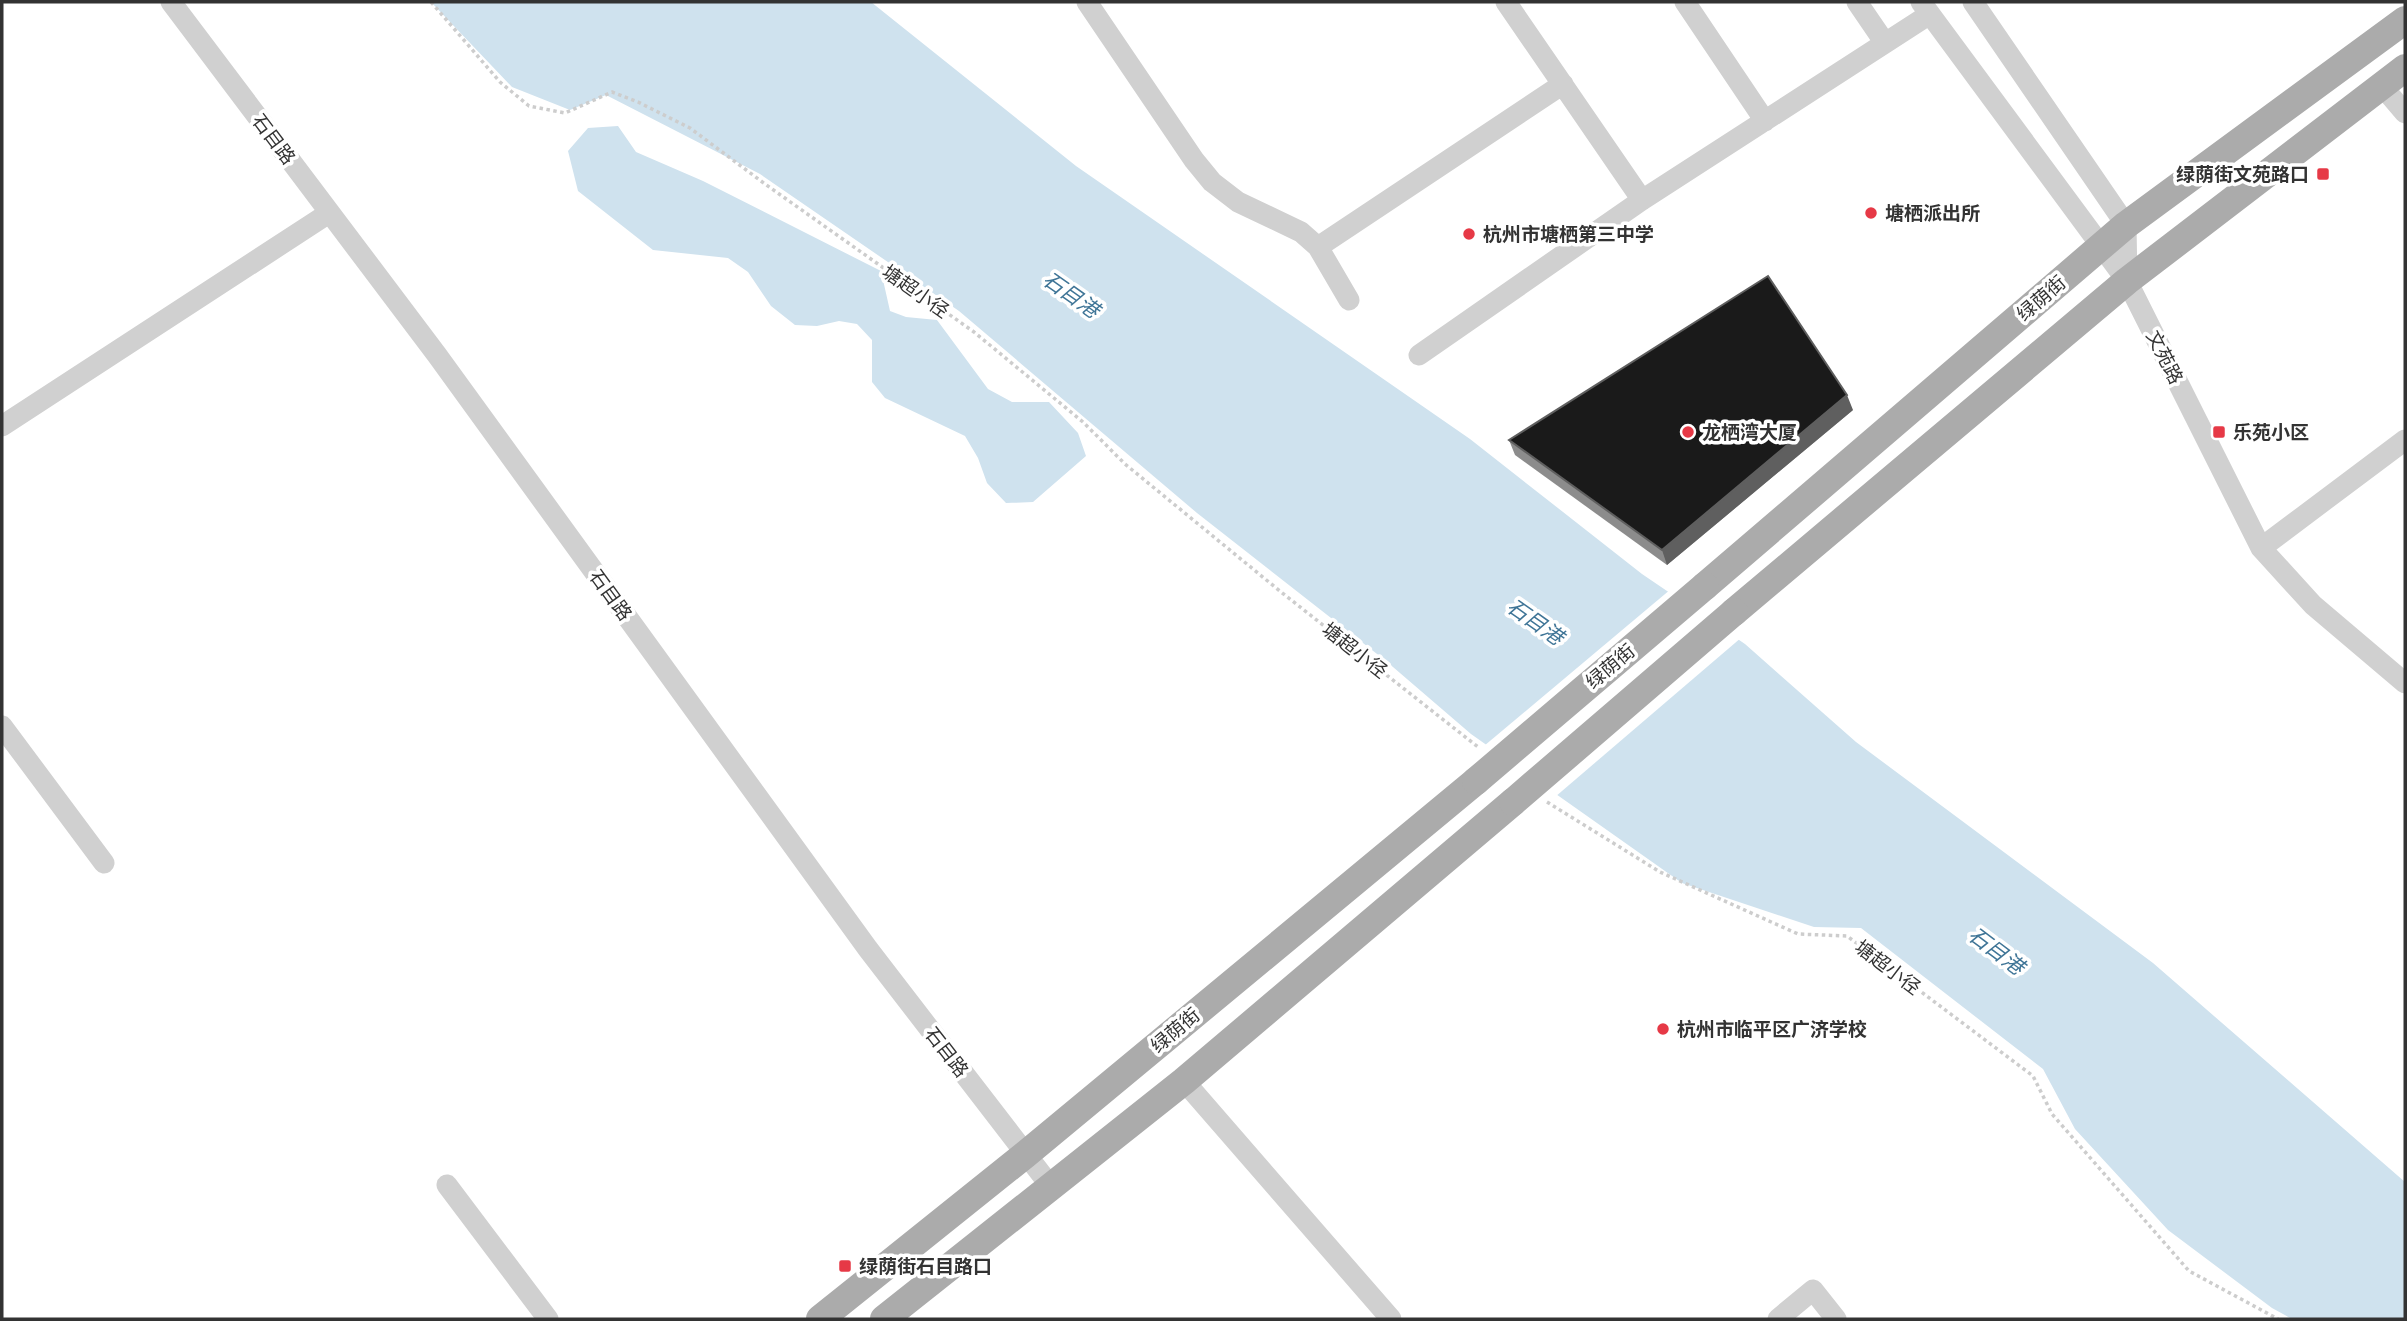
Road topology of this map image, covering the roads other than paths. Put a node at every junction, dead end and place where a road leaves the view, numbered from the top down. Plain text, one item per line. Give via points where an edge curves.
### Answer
1 (172, 2) edge
2 (1087, 2) edge
3 (1685, 2) edge
4 (1857, 2) edge
5 (1973, 2) edge
6 (1513, 4) edge
7 (1926, 8) edge
8 (2405, 20) edge
9 (1885, 43) junction
10 (2405, 68) edge
11 (1563, 84) junction
12 (2382, 86) junction
13 (2405, 113) edge
14 (1765, 121) junction
15 (1642, 200) junction
16 (328, 213) junction
17 (2126, 225) junction
18 (2102, 246) junction
19 (1318, 247) junction
20 (2127, 281) junction
21 (1349, 300) dead end
22 (1419, 355) dead end
23 (2, 426) edge
24 (2405, 440) edge
25 (2261, 548) junction
26 (2405, 683) edge
27 (2, 726) edge
28 (104, 863) dead end
29 (1184, 1081) junction
30 (1026, 1154) junction
31 (447, 1185) dead end
32 (1052, 1188) junction
33 (548, 1319) edge
34 (820, 1319) edge
35 (884, 1319) edge
36 (1391, 1319) edge
37 (1778, 1319) edge
38 (1836, 1319) edge

1 - 16 street, 石目路
2 - 19 street via 1212,182 1238,202 1301,232
3 - 14 street
4 - 9 street
5 - 17 street
6 - 11 street
7 - 9 street
7 - 18 street
8 - 17 main road, 绿荫街
9 - 14 street
10 - 12 main road, 绿荫街
11 - 15 street
11 - 19 street
12 - 13 street
12 - 20 main road, 绿荫街
14 - 15 street
15 - 22 street
16 - 23 street
16 - 30 street, 石目路 via 445,366 868,949
17 - 18 main road, 绿荫街
17 - 20 street, 文苑路
18 - 20 street
18 - 30 main road, 绿荫街, bridge via 1476,781
19 - 21 street
20 - 25 street, 文苑路
20 - 29 main road, 绿荫街, bridge
24 - 25 street
25 - 26 street, 文苑路 via 2313,605
27 - 28 street
29 - 32 main road, 绿荫街
29 - 36 street
30 - 32 street, 石目路
30 - 34 main road, 绿荫街
31 - 33 street
32 - 35 main road, 绿荫街
37 - 38 street via 1813,1290

